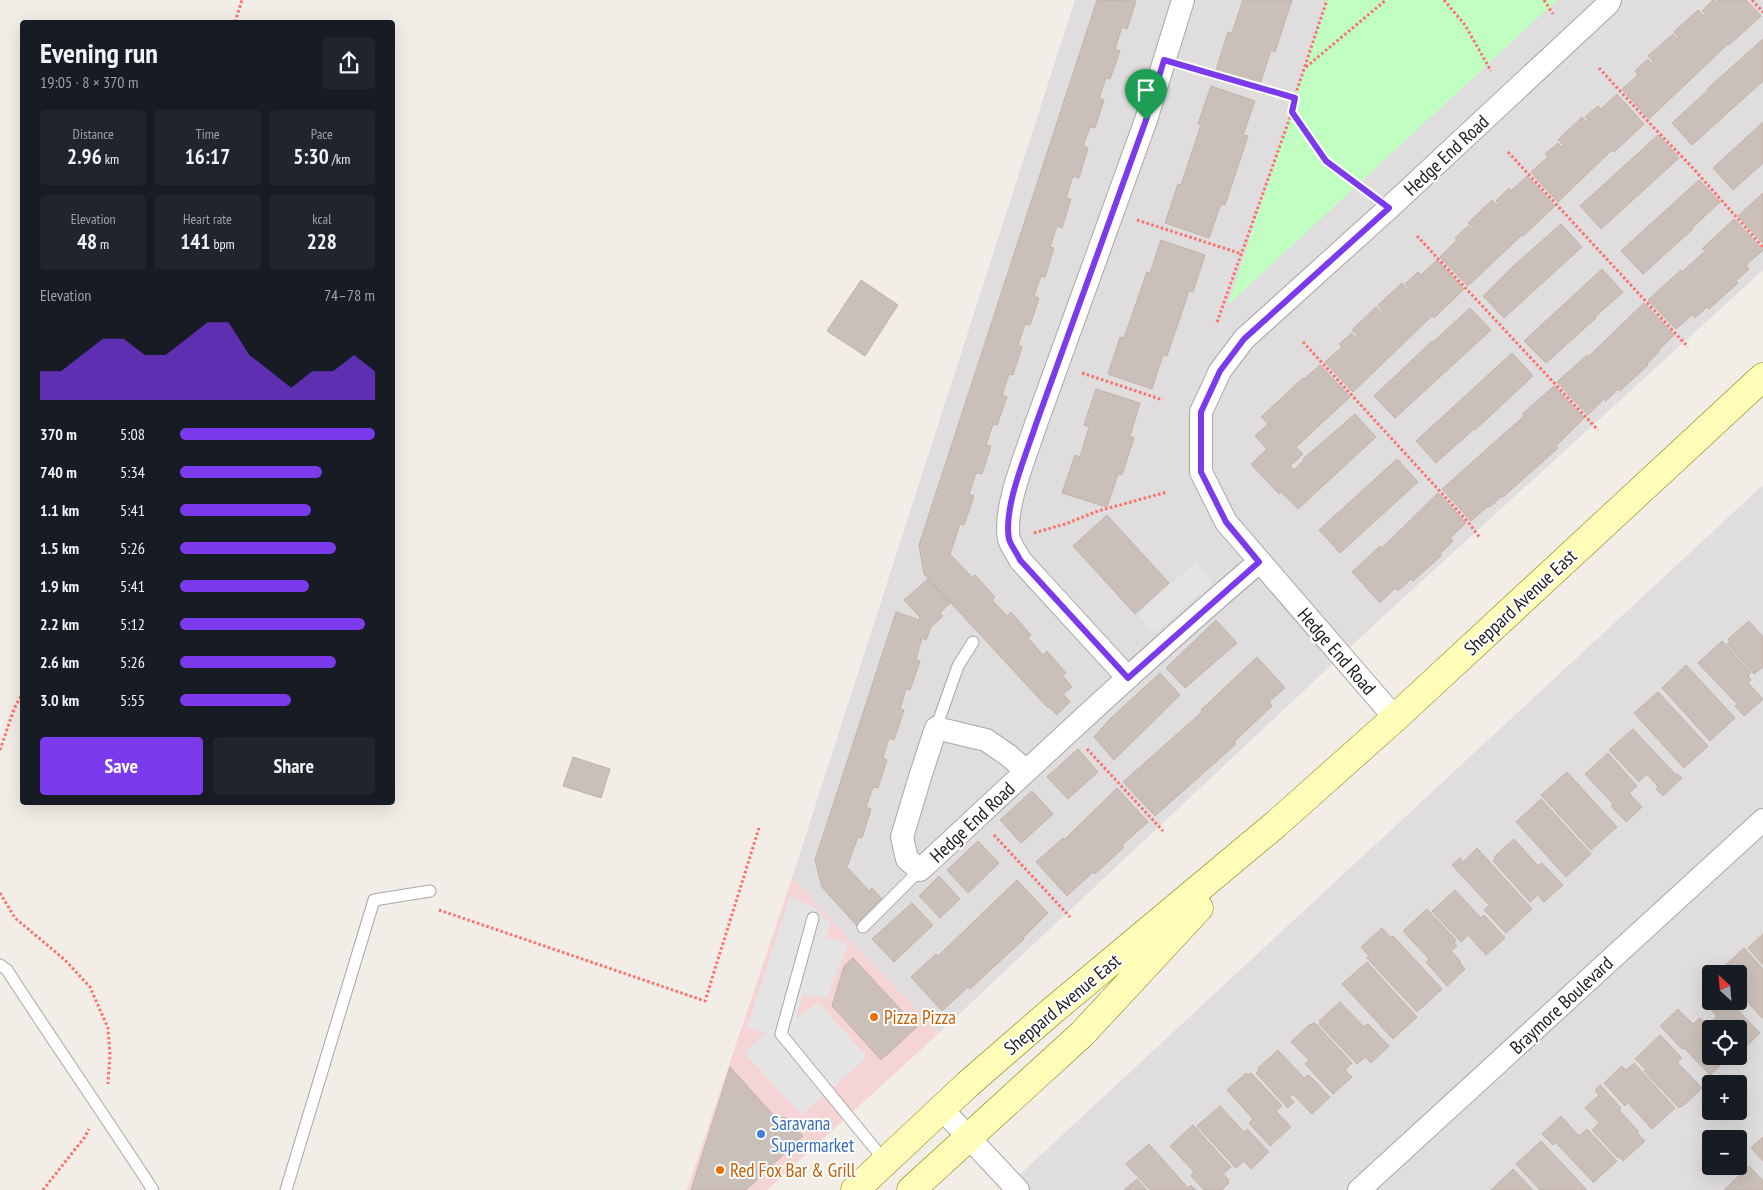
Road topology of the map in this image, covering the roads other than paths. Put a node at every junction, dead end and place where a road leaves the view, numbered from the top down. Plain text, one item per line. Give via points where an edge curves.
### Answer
1 (1183, 0) edge
2 (1610, 0) edge
3 (1763, 377) edge
4 (1259, 562) junction
5 (973, 642) dead end
6 (1128, 678) junction
7 (1395, 718) junction
8 (936, 728) junction
9 (1026, 771) junction
10 (1763, 820) edge
11 (1276, 824) junction
12 (920, 870) junction
13 (430, 890) dead end
14 (813, 918) dead end
15 (863, 927) dead end
16 (0, 965) edge
17 (941, 1108) junction
18 (969, 1138) junction
19 (885, 1161) junction
20 (153, 1190) edge
21 (286, 1190) edge
22 (854, 1190) edge
23 (911, 1190) edge
24 (1018, 1190) edge
25 (1359, 1190) edge

1 - 6 street via 1146,120 1028,448 1007,519 1010,541 1020,560
2 - 4 street, Hedge End Road via 1244,339 1220,371 1201,412 1201,472 1226,522
3 - 7 main road, Sheppard Avenue East
4 - 6 street, Hedge End Road
4 - 7 street, Hedge End Road
5 - 8 lane, Hedge End Road via 958,666
6 - 9 street, Hedge End Road
7 - 11 main road, Sheppard Avenue East
8 - 9 street, Hedge End Road via 986,740
8 - 12 street, Hedge End Road via 902,837 907,859
9 - 12 street, Hedge End Road
10 - 25 street, Braymore Boulevard
11 - 17 main road, Sheppard Avenue East
11 - 18 main road, Sheppard Avenue East via 1082,1034
12 - 15 lane
13 - 21 lane via 374,900
14 - 19 lane via 781,1034
16 - 20 lane via 7,970
17 - 18 street
17 - 19 main road, Sheppard Avenue East
18 - 23 main road, Sheppard Avenue East
18 - 24 street
19 - 22 main road, Sheppard Avenue East

